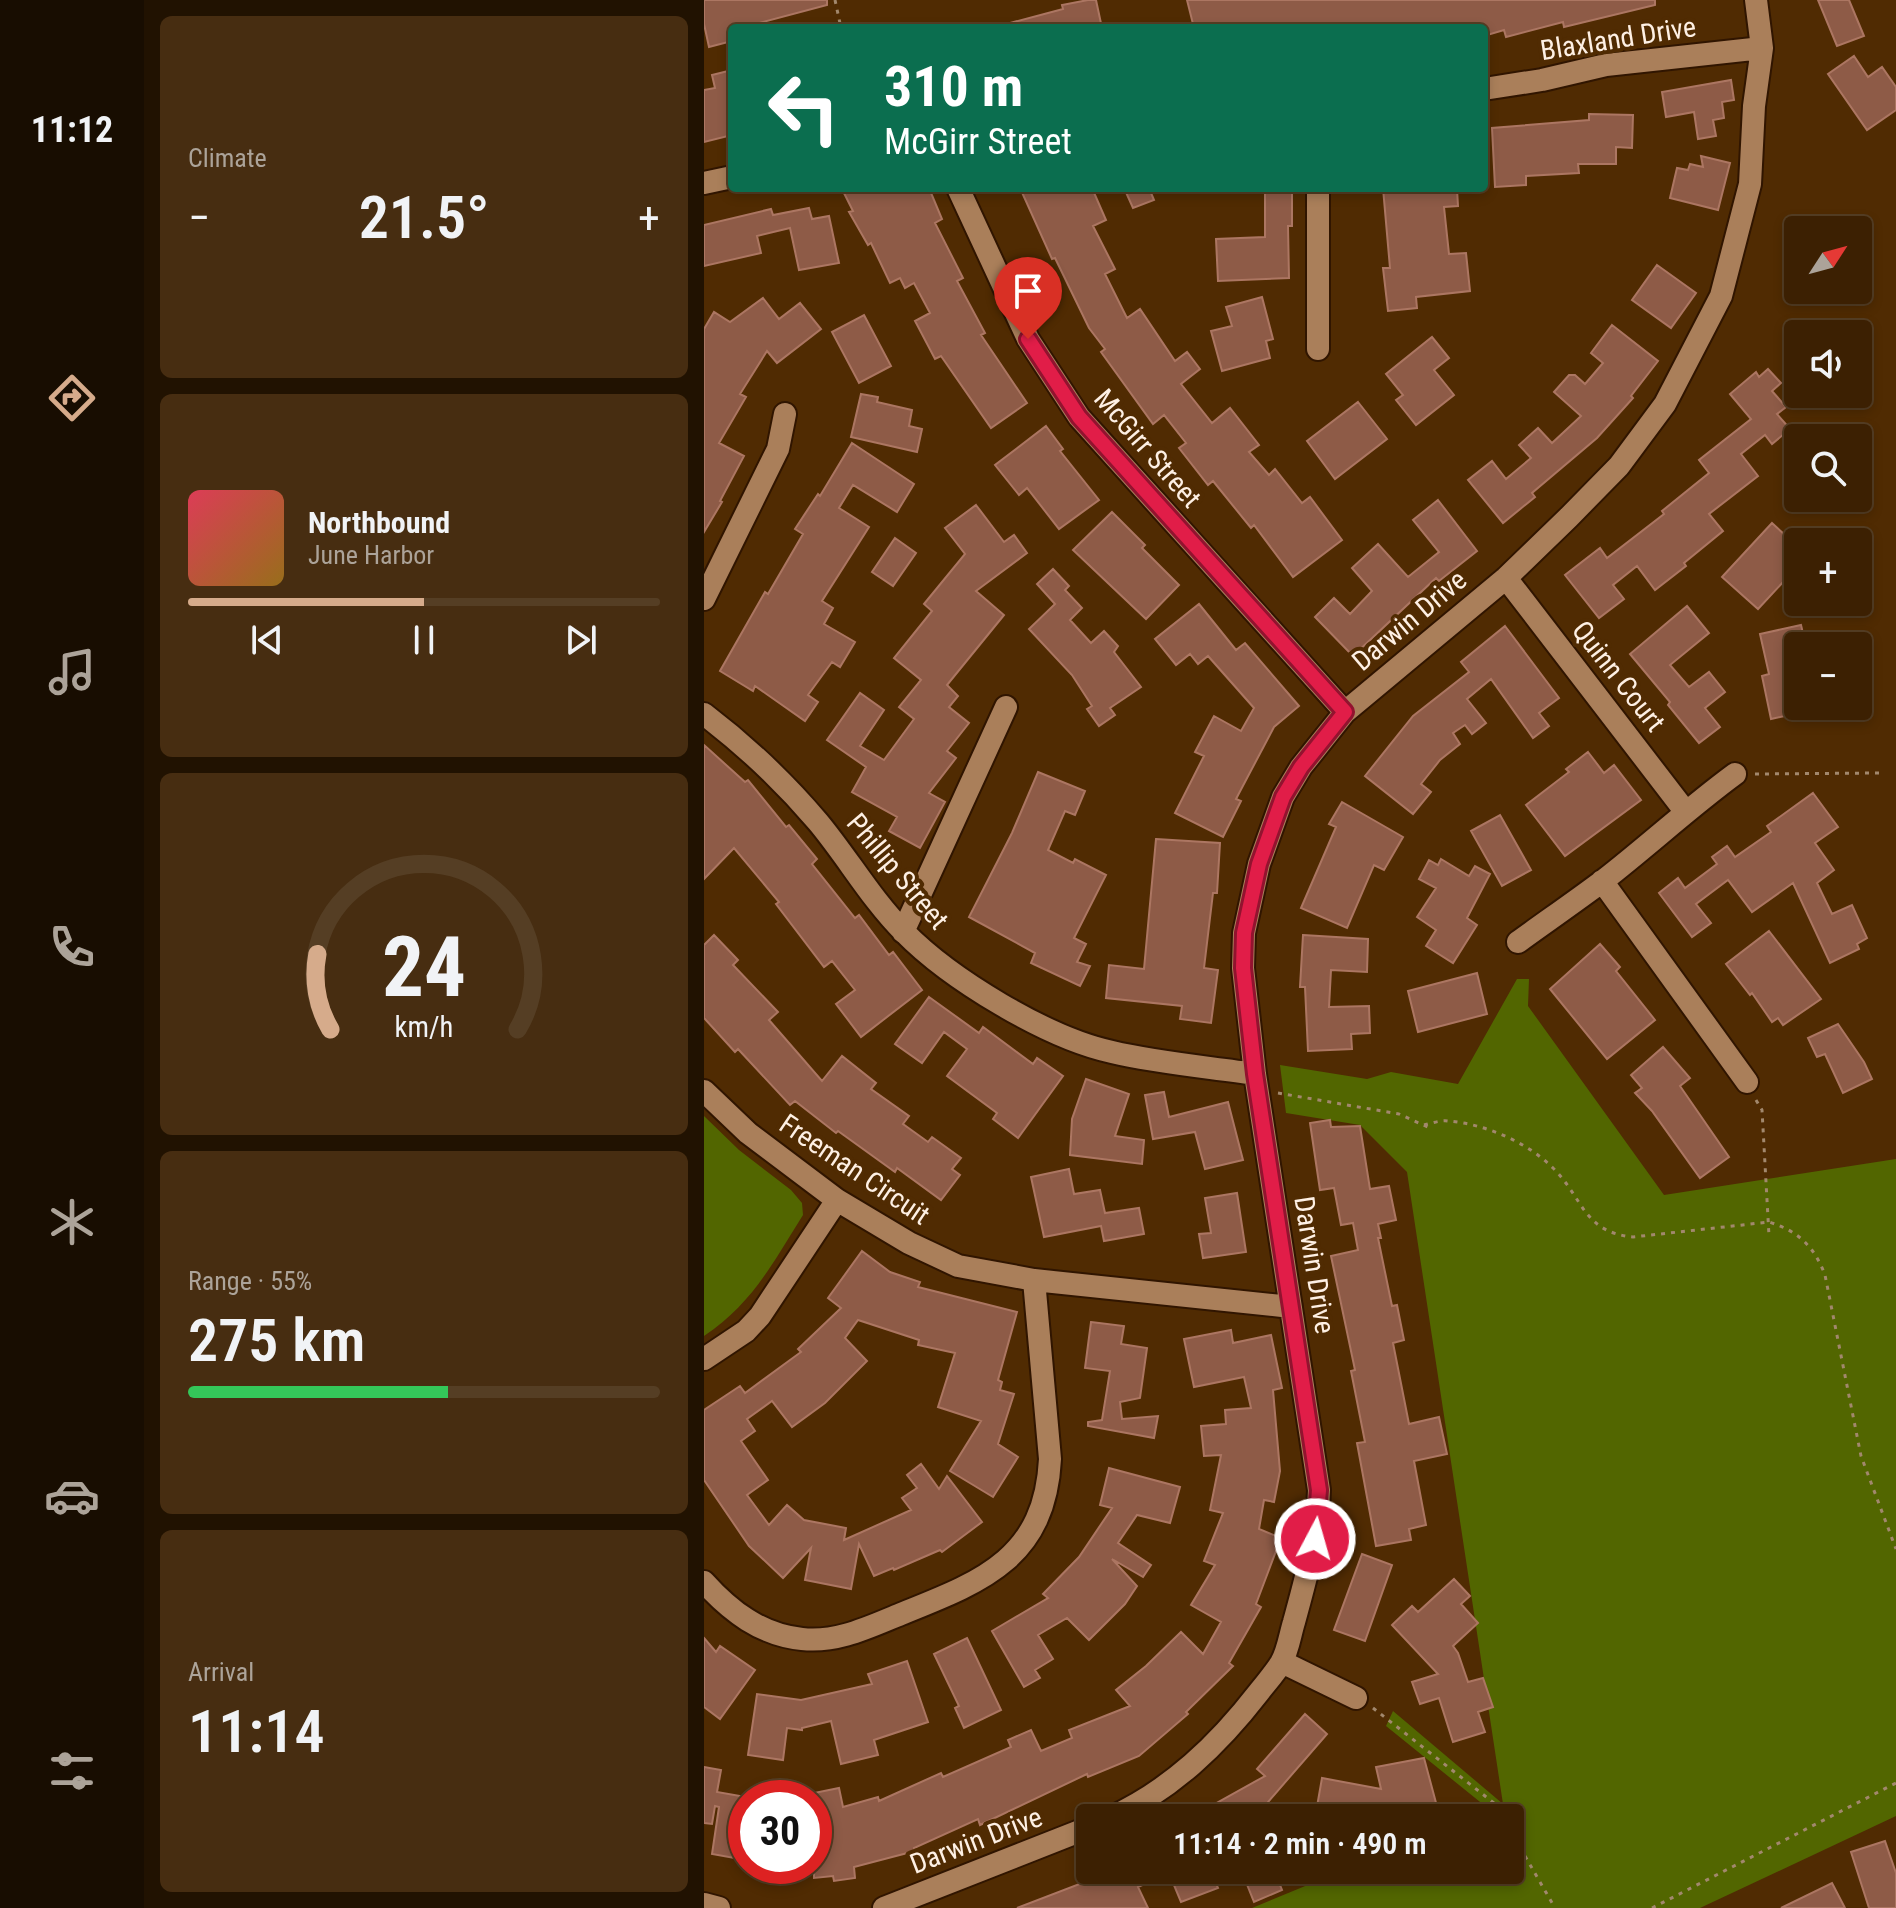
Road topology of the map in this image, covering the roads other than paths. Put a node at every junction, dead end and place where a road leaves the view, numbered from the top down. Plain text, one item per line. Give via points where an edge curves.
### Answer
1 (1756, 0) edge
2 (1762, 48) junction
3 (1488, 88) edge
4 (728, 178) edge
5 (704, 183) edge
6 (960, 192) edge
7 (1318, 192) edge
8 (1318, 349) dead end
9 (785, 414) dead end
10 (1506, 578) junction
11 (704, 599) edge
12 (1006, 707) dead end
13 (1345, 712) junction
14 (704, 714) edge
15 (1735, 774) road end
16 (1685, 811) junction
17 (1602, 881) junction
18 (903, 932) junction
19 (1518, 942) dead end
20 (1747, 1082) road end
21 (1257, 1084) junction
22 (704, 1091) edge
23 (837, 1200) junction
24 (1034, 1280) junction
25 (1291, 1307) junction
26 (704, 1359) edge
27 (704, 1582) edge
28 (1282, 1662) junction
29 (1356, 1698) road end
30 (1139, 1804) edge
31 (1076, 1833) edge
32 (704, 1904) edge
33 (719, 1908) edge
34 (884, 1908) edge

1 - 2 street, Darwin Drive
2 - 3 street, Blaxland Drive via 1606,65
2 - 10 street, Darwin Drive via 1750,184 1721,296 1665,404 1619,466
4 - 5 street
6 - 13 street, McGirr Street via 1028,339 1079,417
7 - 8 street
9 - 11 street via 778,449
10 - 13 street, Darwin Drive
10 - 16 street, Quinn Court
12 - 18 street
13 - 21 street, Darwin Drive via 1283,797 1250,897 1243,968
14 - 18 street, Phillip Street via 786,786
15 - 16 street
16 - 17 street
17 - 19 street
17 - 20 street
18 - 21 street, Phillip Street via 996,1002 1048,1029 1109,1052
21 - 25 street, Darwin Drive
22 - 23 street, Freeman Circuit via 748,1133
23 - 24 street, Freeman Circuit via 945,1261
23 - 26 street via 760,1316
24 - 25 street, Freeman Circuit
24 - 27 street via 1049,1478 1029,1534 999,1568 956,1592 853,1634 829,1638 802,1639 749,1622
25 - 28 street, Darwin Drive via 1319,1490 1311,1560
28 - 29 street
28 - 30 street, Darwin Drive via 1211,1748
31 - 34 street, Darwin Drive
32 - 33 street

